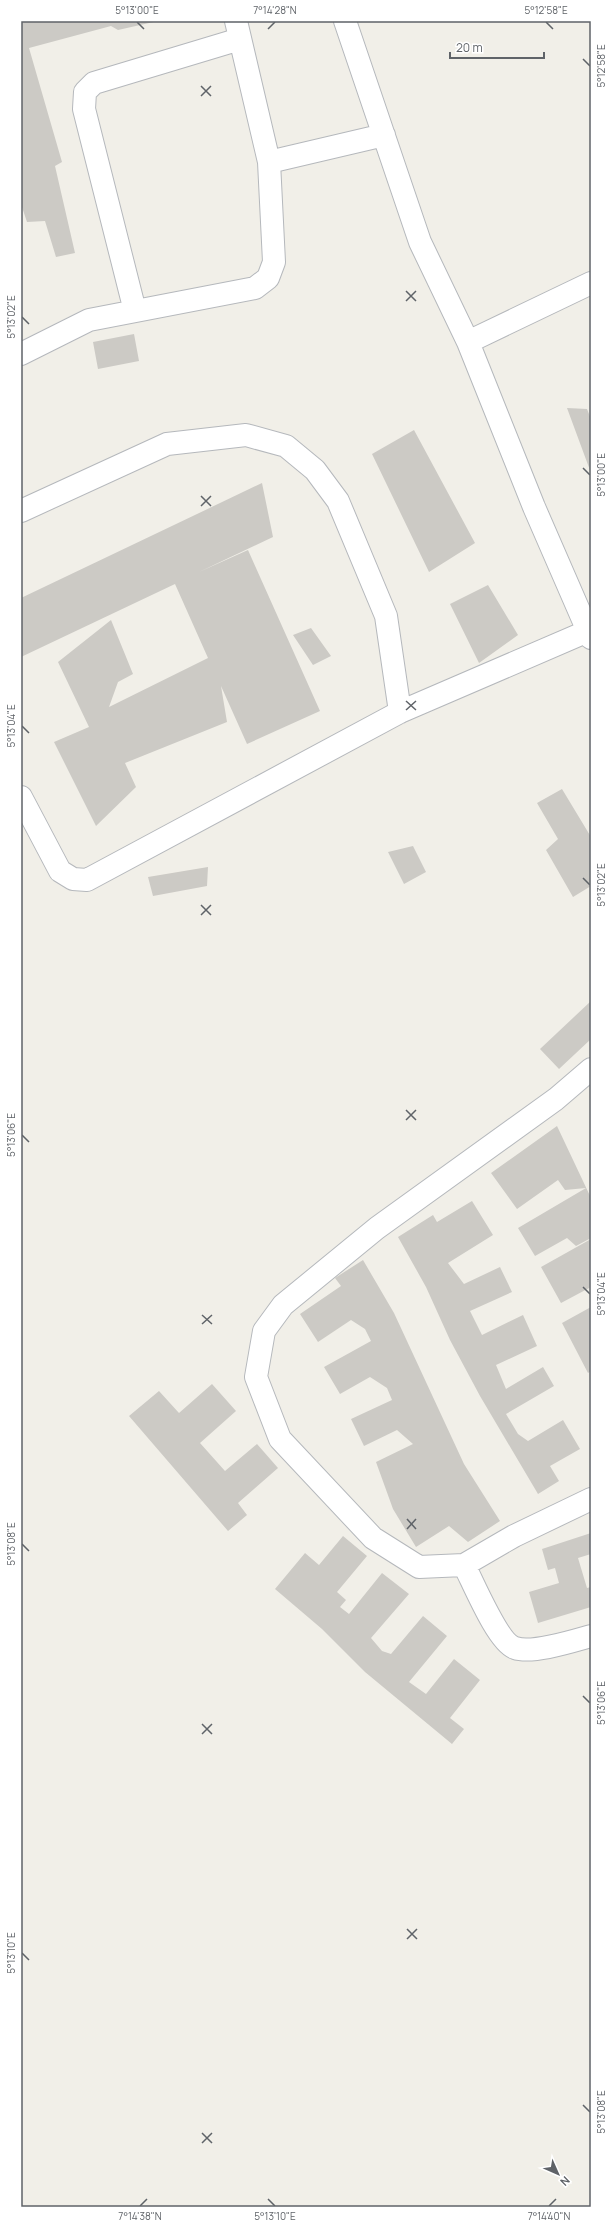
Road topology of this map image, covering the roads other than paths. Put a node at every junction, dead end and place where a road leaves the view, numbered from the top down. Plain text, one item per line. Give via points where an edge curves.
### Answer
1 (345, 21) edge
2 (238, 30) edge
3 (384, 135) junction
4 (269, 162) junction
5 (591, 283) edge
6 (135, 311) junction
7 (468, 342) junction
8 (21, 354) edge
9 (21, 511) edge
10 (589, 634) edge
11 (400, 712) junction
12 (21, 797) edge
13 (591, 1069) edge
14 (591, 1499) edge
15 (464, 1565) junction
16 (591, 1636) edge

1 - 3 street
2 - 4 street
2 - 6 street via 94,83 85,92 84,109
3 - 4 street
3 - 7 street via 420,242
4 - 6 street via 274,262 268,278 255,288
5 - 7 street
6 - 8 street via 89,320
7 - 10 street via 534,507
9 - 11 street via 167,444 246,435 286,446 315,470 338,501 386,616
10 - 11 street
11 - 12 street via 88,880 73,879 60,871
13 - 15 street via 556,1099 377,1228 283,1305 264,1331 256,1377 280,1439 373,1538 419,1566
14 - 15 street via 514,1536
15 - 16 street via 501,1637 515,1648 546,1648

